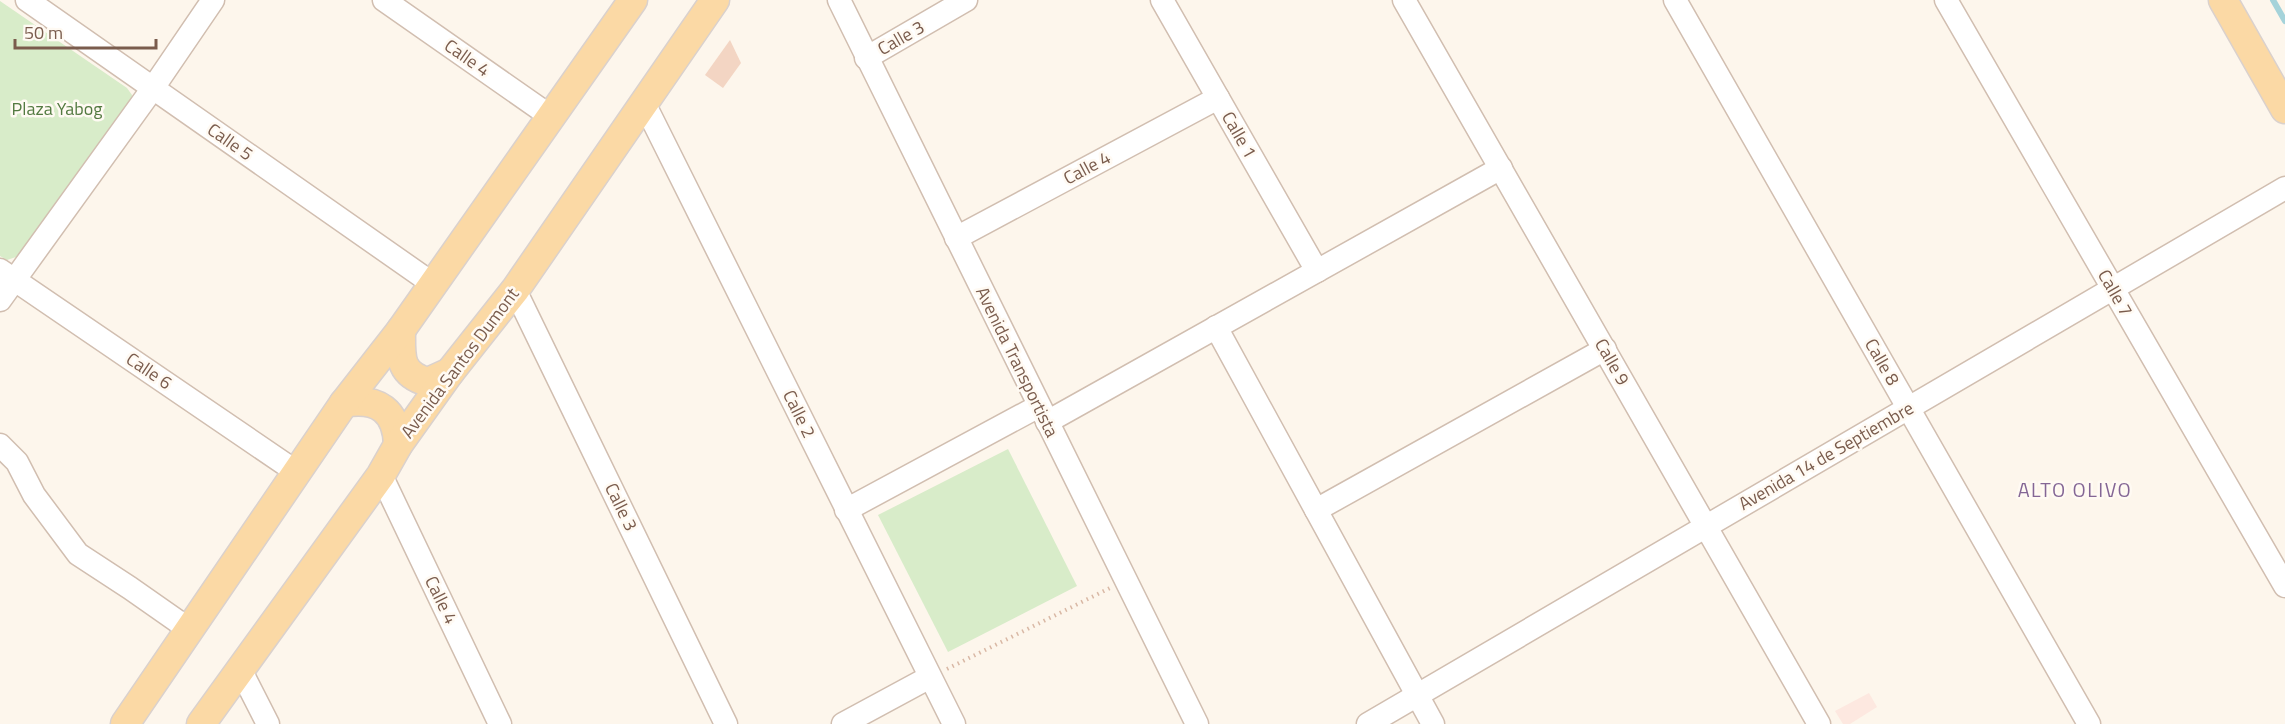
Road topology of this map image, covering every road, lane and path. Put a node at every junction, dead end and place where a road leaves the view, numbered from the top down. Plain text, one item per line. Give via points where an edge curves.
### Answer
1 (27, 0) edge
2 (213, 0) edge
3 (384, 0) edge
4 (633, 0) edge
5 (715, 0) edge
6 (839, 0) edge
7 (966, 0) edge
8 (1162, 0) edge
9 (1404, 0) edge
10 (1675, 0) edge
11 (1946, 0) edge
12 (2223, 0) edge
13 (866, 58) junction
14 (153, 88) junction
15 (1218, 98) junction
16 (644, 103) junction
17 (2285, 109) edge
18 (550, 116) junction
19 (1501, 168) junction
20 (2285, 188) edge
21 (956, 238) junction
22 (1317, 271) junction
23 (7, 275) edge
24 (433, 284) junction
25 (2113, 289) junction
26 (515, 290) junction
27 (0, 300) edge
28 (1216, 327) junction
29 (401, 330) junction
30 (1605, 349) junction
31 (450, 372) junction
32 (344, 403) junction
33 (1909, 408) junction
34 (1043, 414) junction
35 (0, 445) edge
36 (398, 446) junction
37 (298, 473) junction
38 (381, 476) junction
39 (846, 510) junction
40 (1316, 510) junction
41 (1707, 526) junction
42 (1126, 580) junction
43 (2285, 586) edge
44 (190, 630) junction
45 (241, 671) junction
46 (930, 677) junction
47 (1417, 695) junction
48 (1811, 721) edge
49 (125, 724) edge
50 (201, 724) edge
51 (268, 724) edge
52 (500, 724) edge
53 (726, 724) edge
54 (843, 724) edge
55 (954, 724) edge
56 (1197, 724) edge
57 (1368, 724) edge
58 (1433, 724) edge
59 (2090, 724) edge

1 - 14 street, Calle 5
2 - 14 street
3 - 18 street, Calle 4
4 - 18 main road
5 - 16 main road, Avenida Santos Dumont
6 - 13 street, Avenida Transportista
7 - 13 street, Calle 3
8 - 15 street, Calle 1
9 - 19 street, Calle 9
10 - 33 street, Calle 8
11 - 25 street, Calle 7
12 - 17 main road
13 - 21 street, Avenida Transportista
14 - 23 street
14 - 24 street, Calle 5
15 - 21 street, Calle 4
15 - 22 street, Calle 1
16 - 26 main road, Avenida Santos Dumont
16 - 39 street, Calle 2
18 - 24 main road
19 - 22 street
19 - 30 street, Calle 9
20 - 25 street, Avenida 14 de Septiembre
21 - 34 street, Avenida Transportista
22 - 28 street
23 - 27 street
23 - 37 street, Calle 6
24 - 29 main road
25 - 33 street, Avenida 14 de Septiembre
25 - 43 street, Calle 7
26 - 31 main road, Avenida Santos Dumont
26 - 53 street, Calle 3
28 - 34 street
28 - 40 street
29 - 31 main road via 404,367 416,378 428,382
29 - 32 main road
30 - 40 street
30 - 41 street, Calle 9
31 - 36 main road, Avenida Santos Dumont
32 - 36 main road via 361,400 377,404 390,414 398,429
32 - 37 main road
33 - 41 street, Avenida 14 de Septiembre
33 - 59 street, Calle 8
34 - 39 street
34 - 42 street, Avenida Transportista
35 - 44 street via 16,462 34,495 78,554
36 - 38 main road, Avenida Santos Dumont
37 - 44 main road
38 - 45 main road, Avenida Santos Dumont
38 - 52 street, Calle 4
39 - 46 street, Calle 2
40 - 47 street
41 - 47 street, Avenida 14 de Septiembre
41 - 48 street, Calle 9
42 - 46 path
42 - 56 street, Avenida Transportista
44 - 49 main road
45 - 50 main road, Avenida Santos Dumont
45 - 51 street
46 - 54 street
46 - 55 street, Calle 2
47 - 57 street, Avenida 14 de Septiembre
47 - 58 street

